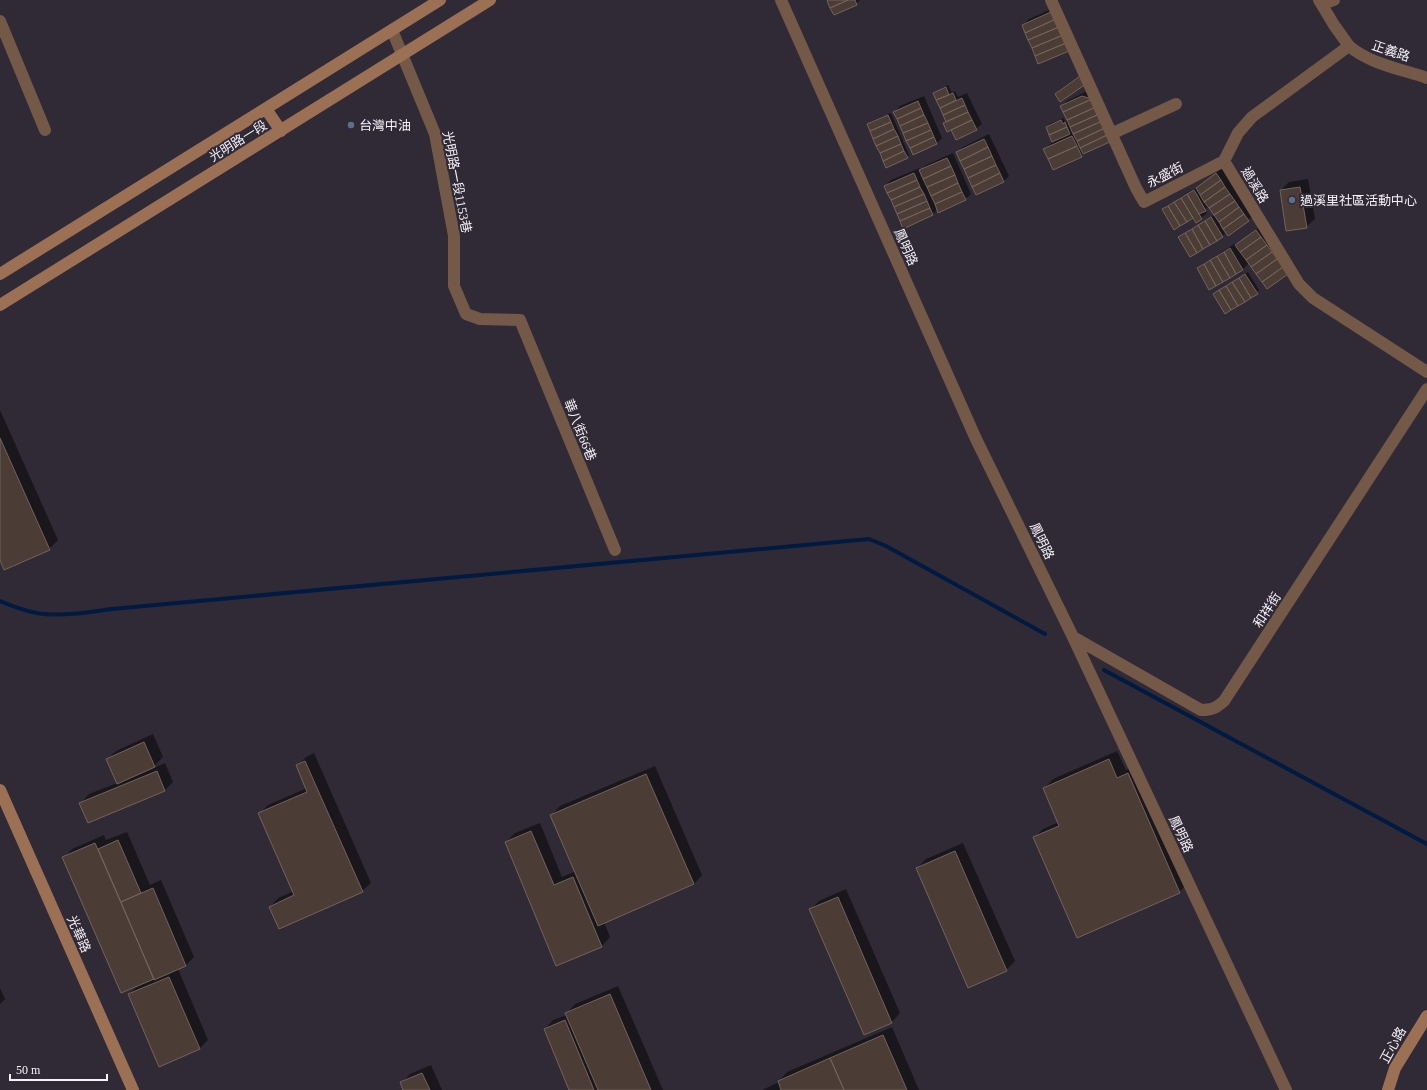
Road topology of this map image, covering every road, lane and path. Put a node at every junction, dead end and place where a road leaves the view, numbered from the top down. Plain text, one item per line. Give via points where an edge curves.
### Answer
1 (440, 0) edge
2 (490, 0) edge
3 (781, 0) edge
4 (1051, 0) edge
5 (1334, 0) edge
6 (1320, 2) edge
7 (0, 22) edge
8 (392, 30) junction
9 (1349, 46) junction
10 (402, 55) junction
11 (1427, 78) edge
12 (1176, 104) dead end
13 (266, 109) junction
14 (45, 130) dead end
15 (281, 131) junction
16 (1111, 134) junction
17 (1224, 161) junction
18 (0, 274) edge
19 (0, 306) edge
20 (520, 320) joint
21 (1427, 372) edge
22 (1427, 389) edge
23 (615, 550) dead end
24 (1073, 637) junction
25 (0, 790) edge
26 (1427, 1016) edge
27 (133, 1090) edge
28 (1286, 1090) edge
29 (1388, 1090) edge

1 - 8 street, 光明路一段
2 - 10 street, 光明路一段
3 - 24 street, 鳳明路 via 976,439
4 - 16 street, 永盛街
5 - 6 street
6 - 9 street
7 - 14 street
8 - 10 street, 光明路一段1153巷
8 - 13 street, 光明路一段
9 - 11 street, 正義路 via 1366,58
9 - 17 street, 過溪路 via 1252,117 1238,133
10 - 15 street, 光明路一段
10 - 20 street, 光明路一段1153巷 via 435,134 454,236 454,286 466,314 480,319
12 - 16 street
13 - 15 street
13 - 18 street, 光明路一段
15 - 19 street, 光明路一段
16 - 17 street, 永盛街 via 1144,202
17 - 21 street, 過溪路 via 1299,284 1313,298
20 - 23 street, 華八街66巷
22 - 24 street, 和祥街 via 1224,701 1216,708 1201,710
24 - 28 street, 鳳明路
25 - 27 street, 光華路
26 - 29 street, 正心路 via 1395,1068

